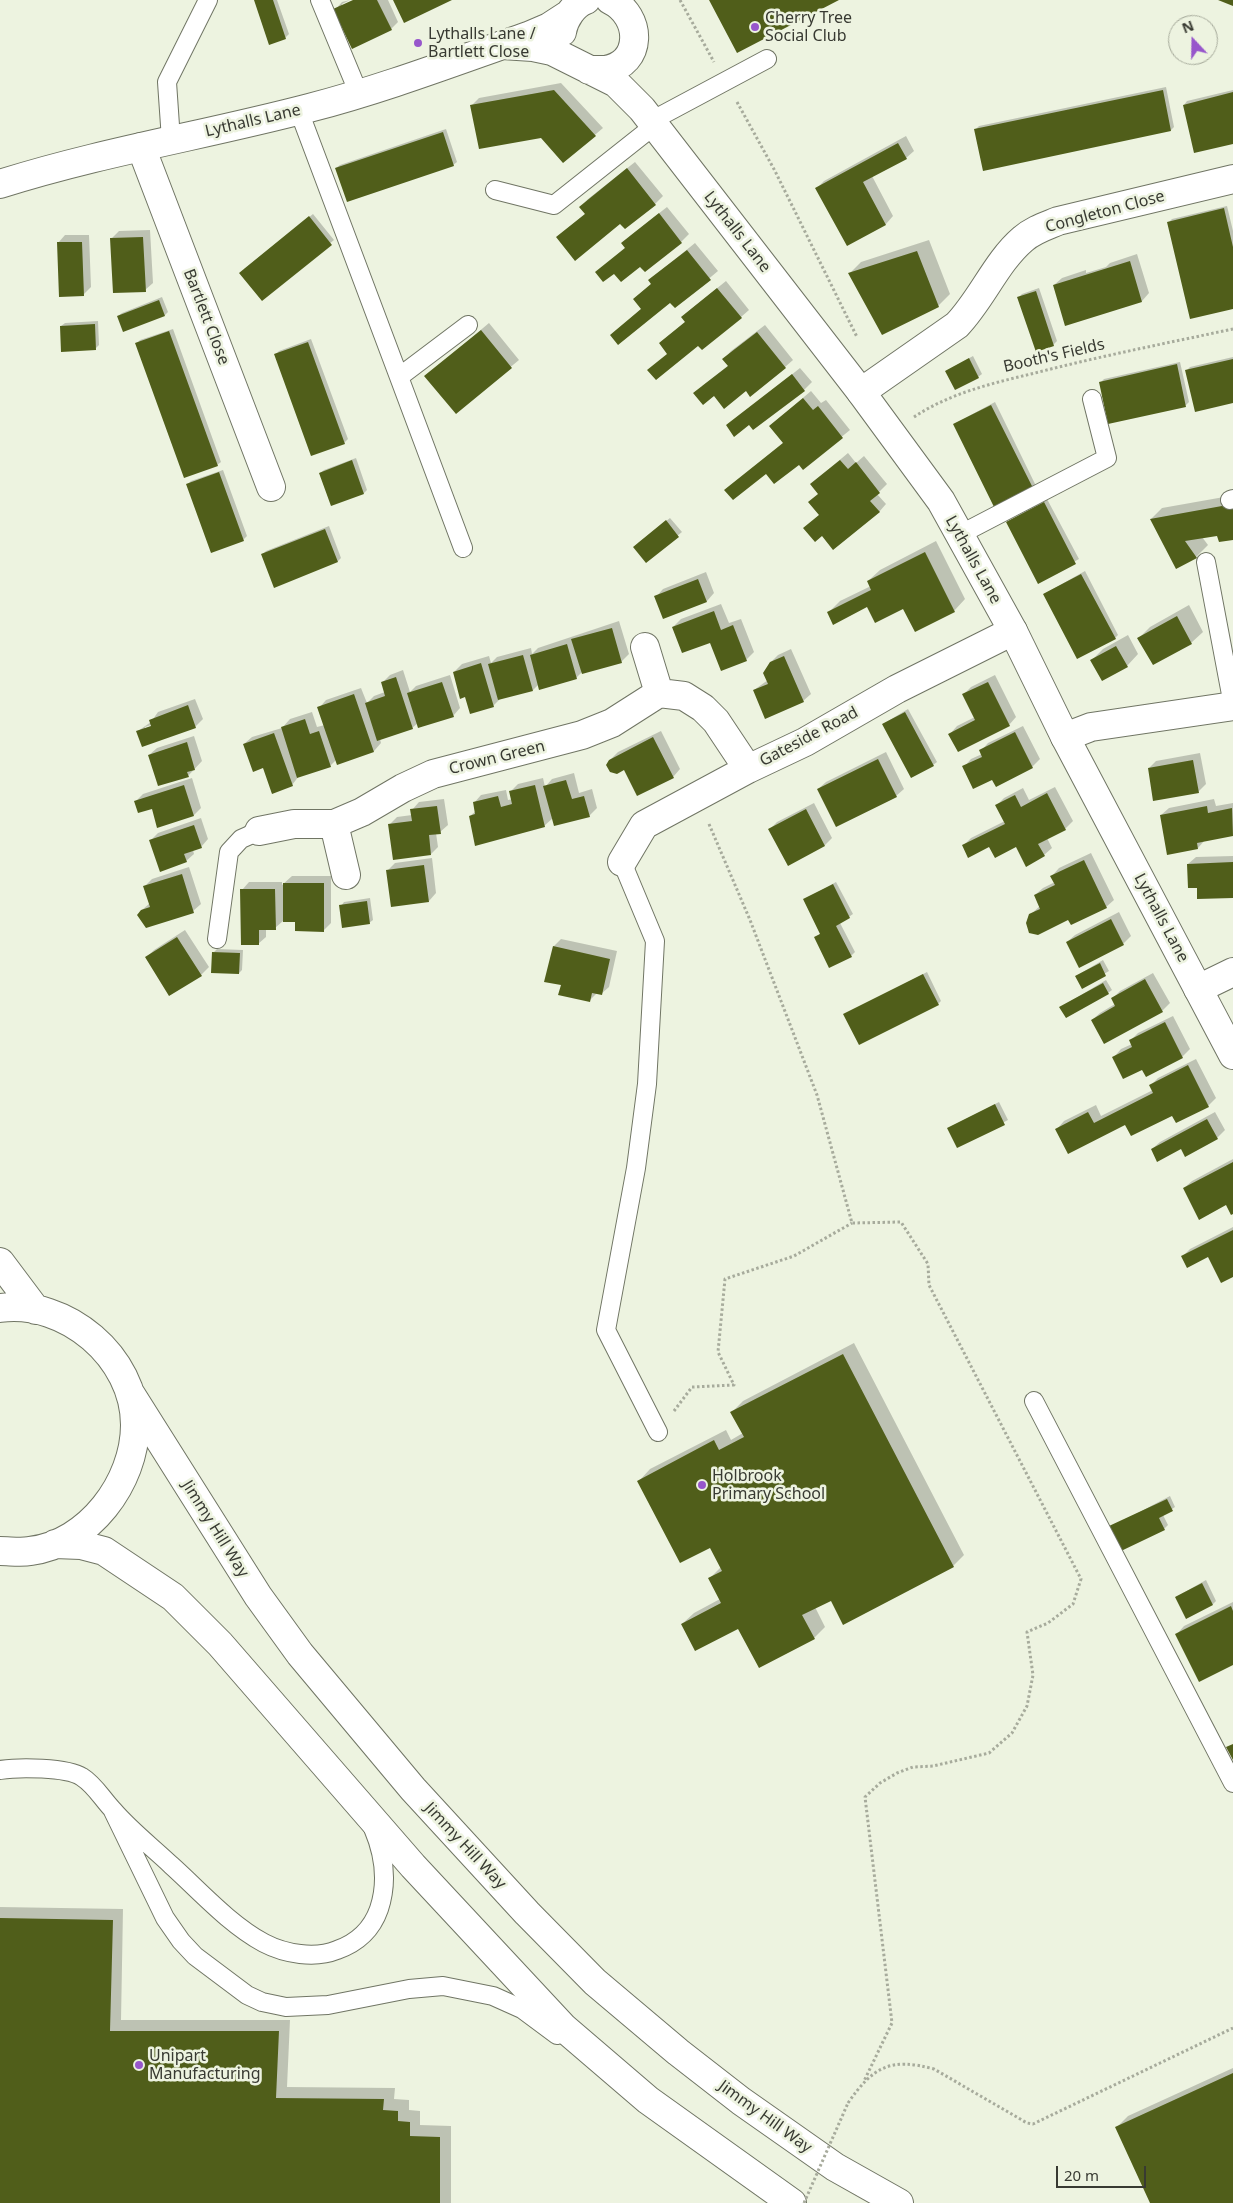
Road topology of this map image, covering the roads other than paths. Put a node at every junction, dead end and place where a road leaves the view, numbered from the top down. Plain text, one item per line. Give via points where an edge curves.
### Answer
1 (208, 0) edge
2 (320, 0) edge
3 (610, 0) edge
4 (580, 4) edge
5 (634, 36) junction
6 (502, 45) junction
7 (767, 59) dead end
8 (582, 66) junction
9 (359, 94) junction
10 (299, 111) junction
11 (650, 118) junction
12 (171, 140) junction
13 (141, 147) junction
14 (1233, 179) edge
15 (4, 183) edge
16 (495, 190) dead end
17 (468, 325) dead end
18 (399, 377) junction
19 (870, 386) junction
20 (1092, 400) dead end
21 (271, 487) dead end
22 (959, 535) junction
23 (463, 548) dead end
24 (1206, 562) dead end
25 (1014, 631) junction
26 (645, 647) dead end
27 (659, 694) junction
28 (1233, 706) edge
29 (1065, 737) junction
30 (748, 769) junction
31 (334, 824) junction
32 (259, 831) joint
33 (622, 862) joint
34 (346, 875) dead end
35 (217, 939) dead end
36 (1233, 972) edge
37 (1198, 989) junction
38 (1233, 1055) edge
39 (0, 1262) edge
40 (0, 1308) edge
41 (36, 1310) junction
42 (130, 1393) junction
43 (1034, 1401) dead end
44 (658, 1432) road end
45 (43, 1548) junction
46 (0, 1551) edge
47 (0, 1560) edge
48 (0, 1770) edge
49 (1233, 1783) edge
50 (113, 1811) junction
51 (366, 1811) junction
52 (648, 2100) junction
53 (792, 2203) edge
54 (899, 2203) edge

1 - 12 lane via 166,82
2 - 9 lane
3 - 5 main road, Lythalls Lane via 629,14
4 - 6 main road, Lythalls Lane via 549,28
4 - 8 main road via 563,24 562,36 566,51
5 - 8 main road via 632,48 618,65 606,70
5 - 11 main road, Lythalls Lane via 634,70
6 - 8 main road, Lythalls Lane via 552,51
6 - 9 main road, Lythalls Lane
7 - 11 lane
8 - 11 main road, Lythalls Lane via 616,83
9 - 10 main road, Lythalls Lane
10 - 12 main road, Lythalls Lane
10 - 18 lane
11 - 16 lane via 554,204
11 - 19 main road, Lythalls Lane
12 - 13 main road, Lythalls Lane
13 - 15 main road, Lythalls Lane
13 - 21 main road, Bartlett Close
14 - 19 main road, Congleton Close via 1040,228 1013,248 957,325
17 - 18 lane
18 - 23 lane
19 - 22 main road, Lythalls Lane via 891,433
20 - 22 lane via 1107,458
22 - 25 main road, Lythalls Lane
24 - 28 lane
25 - 29 main road, Lythalls Lane
25 - 30 main road, Gateside Road via 897,688 806,742
26 - 27 main road
27 - 30 main road via 684,696 703,708 716,721
27 - 31 main road, Crown Green via 612,723 582,735 433,774
28 - 29 main road via 1090,728
29 - 37 main road, Lythalls Lane
30 - 33 main road, Gateside Road via 644,824
31 - 32 main road, Crown Green via 294,824
31 - 34 main road
32 - 35 lane via 241,839 230,852
33 - 44 lane via 656,941 647,1084 636,1168 606,1330
36 - 37 main road
37 - 38 main road, Lythalls Lane
39 - 41 main road
40 - 41 main road via 18,1306
41 - 42 main road via 59,1315 79,1326 110,1355
42 - 45 main road via 135,1425 129,1468 102,1514 78,1531
42 - 54 main road, Jimmy Hill Way via 258,1596 300,1654 413,1789 527,1913 595,1982 678,2052 835,2167
43 - 49 lane
45 - 46 main road
45 - 47 main road
45 - 51 main road via 81,1545 104,1551 173,1597 220,1644
48 - 50 lane via 47,1770 74,1774 89,1783
50 - 51 lane via 215,1906 256,1937 282,1950 317,1954 340,1950 359,1938 369,1928 382,1898 384,1883 380,1850
50 - 52 lane via 165,1918 181,1941 194,1956 247,1995 286,2007 328,2005 409,1989 443,1986 493,1996 522,2009
51 - 52 main road via 419,1873 564,2028
52 - 53 main road

